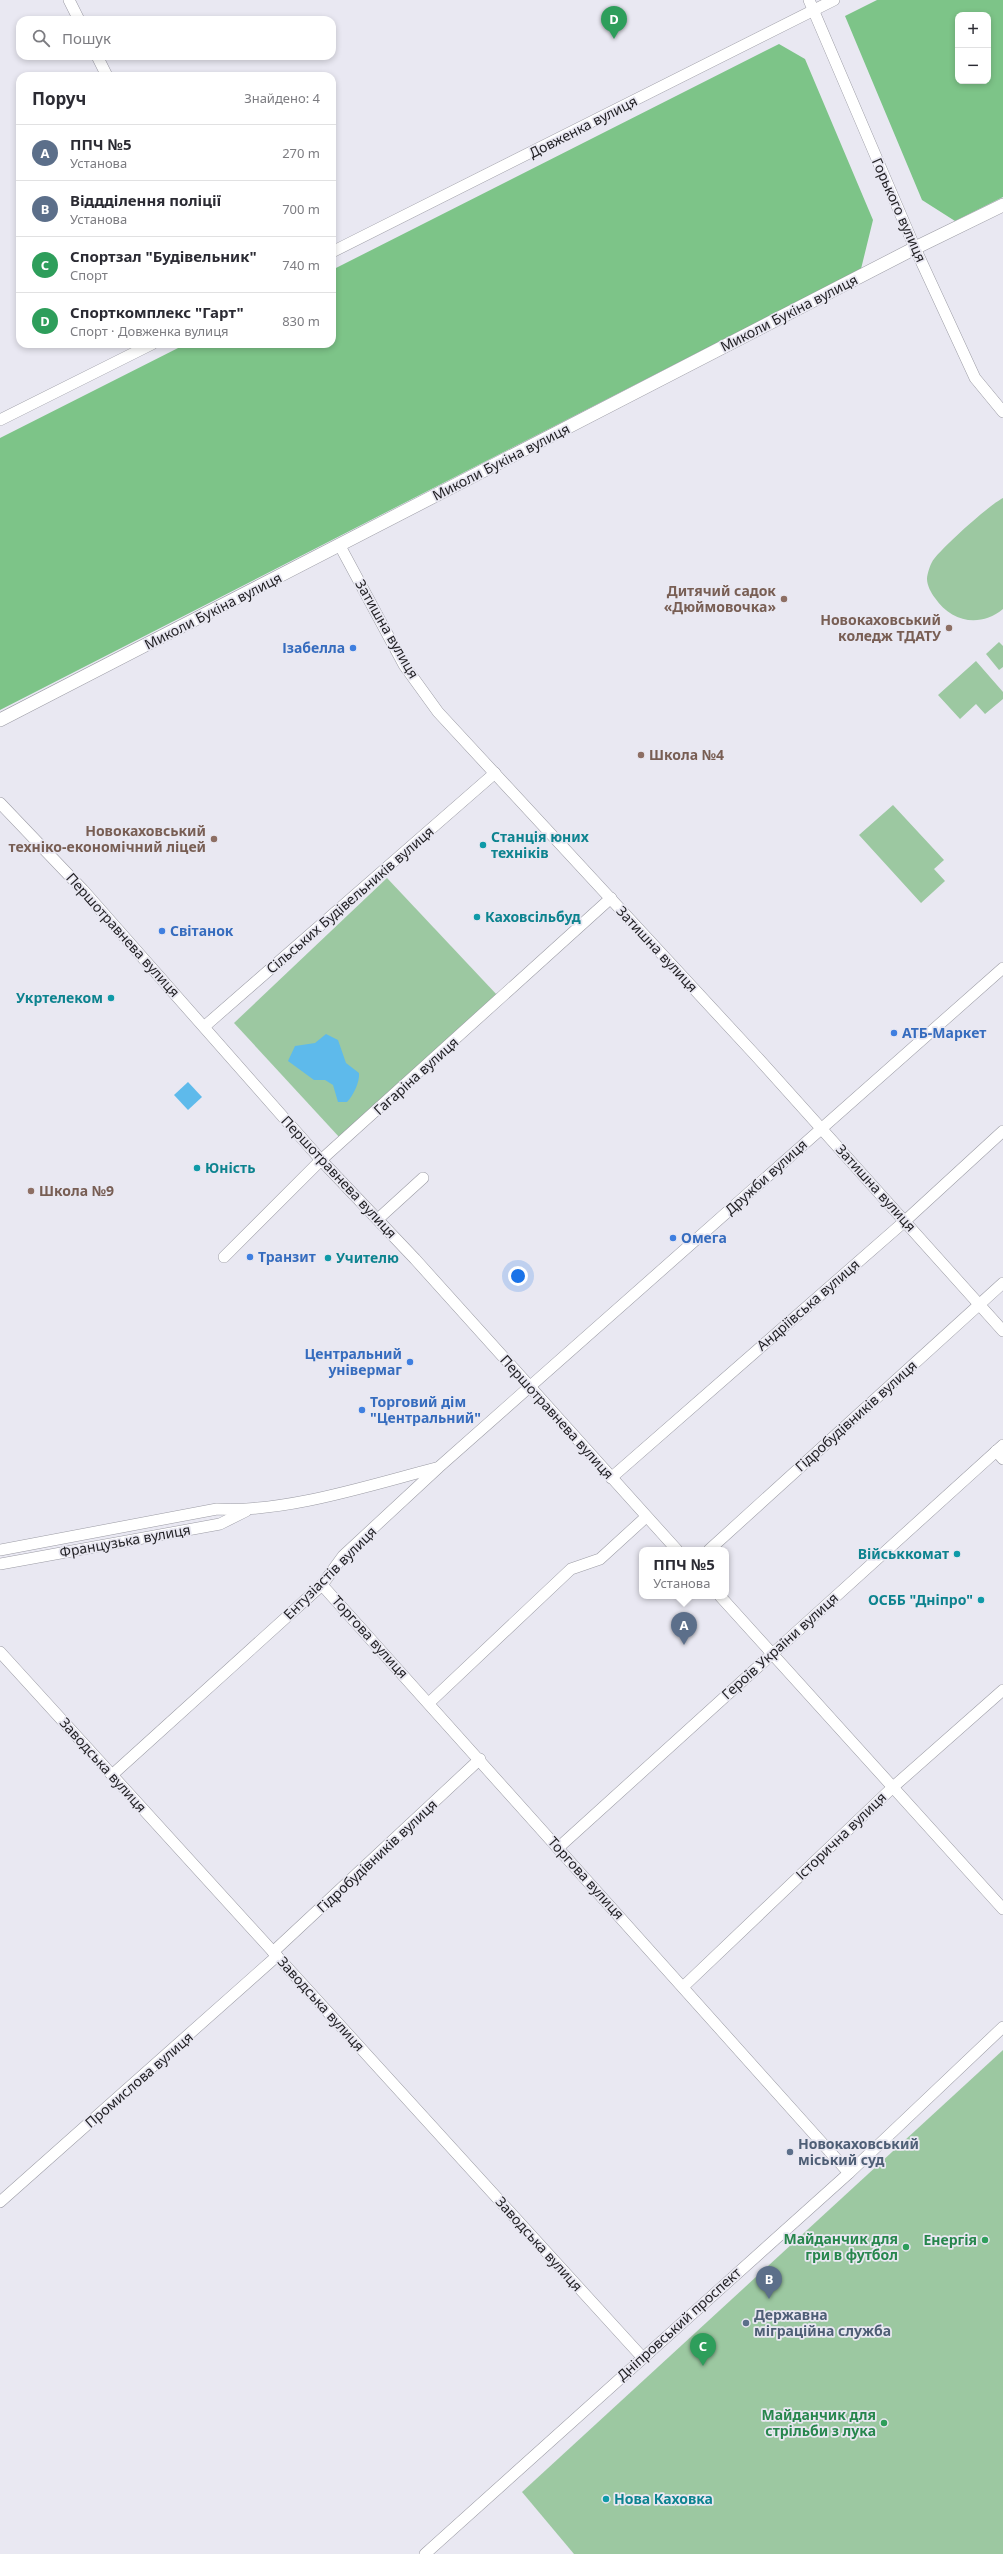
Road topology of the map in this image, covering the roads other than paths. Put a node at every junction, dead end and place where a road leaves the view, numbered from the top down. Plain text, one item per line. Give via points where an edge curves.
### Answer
1 (69, 0) edge
2 (834, 0) edge
3 (811, 5) edge
4 (77, 16) edge
5 (99, 60) edge
6 (106, 72) edge
7 (1003, 205) edge
8 (915, 248) junction
9 (336, 250) edge
10 (144, 348) edge
11 (1003, 412) edge
12 (0, 420) edge
13 (340, 546) junction
14 (0, 720) edge
15 (495, 773) junction
16 (0, 803) edge
17 (611, 898) junction
18 (1003, 968) edge
19 (205, 1026) junction
20 (821, 1127) junction
21 (1003, 1131) edge
22 (321, 1160) junction
23 (423, 1178) dead end
24 (378, 1219) junction
25 (905, 1221) junction
26 (224, 1256) dead end
27 (1003, 1283) edge
28 (980, 1304) junction
29 (1003, 1331) edge
30 (530, 1388) junction
31 (1001, 1452) edge
32 (439, 1467) junction
33 (612, 1478) junction
34 (247, 1511) junction
35 (646, 1517) junction
36 (675, 1547) edge
37 (712, 1547) edge
38 (0, 1550) edge
39 (0, 1564) edge
40 (322, 1585) junction
41 (723, 1599) edge
42 (0, 1652) edge
43 (774, 1653) junction
44 (1003, 1690) edge
45 (430, 1702) junction
46 (480, 1759) junction
47 (112, 1775) junction
48 (892, 1788) junction
49 (558, 1848) junction
50 (1003, 1909) edge
51 (275, 1954) junction
52 (683, 1987) junction
53 (1003, 2027) edge
54 (849, 2172) junction
55 (0, 2202) edge
56 (642, 2357) junction
57 (425, 2554) edge

1 - 4 street
2 - 3 street, Довженка вулиця
3 - 8 street, Горького вулиця
3 - 9 street, Довженка вулиця
5 - 6 street
7 - 8 street, Миколи Букіна вулиця
8 - 11 street, Горького вулиця via 975,378
8 - 13 street, Миколи Букіна вулиця
10 - 12 street
13 - 14 street, Миколи Букіна вулиця
13 - 15 street, Затишна вулиця via 404,665 438,712
15 - 17 street, Затишна вулиця
15 - 19 street, Сільських Будівельників вулиця
16 - 19 street, Першотравнева вулиця via 83,890
17 - 20 street, Затишна вулиця
17 - 22 street, Гагаріна вулиця
18 - 20 street, Дружби вулиця
19 - 22 street, Першотравнева вулиця
20 - 25 street, Затишна вулиця
20 - 30 street, Дружби вулиця
21 - 25 street, Андріївська вулиця
22 - 24 street, Першотравнева вулиця
22 - 26 street, Гагаріна вулиця
23 - 24 street
24 - 30 street, Першотравнева вулиця
25 - 28 street, Затишна вулиця
25 - 33 street, Андріївська вулиця
27 - 28 street, Гідробудівників вулиця
28 - 29 street, Затишна вулиця
28 - 37 street, Гідробудівників вулиця
30 - 32 street, Ентузіастів вулиця
30 - 33 street, Першотравнева вулиця
31 - 43 street, Героїв України вулиця
32 - 34 street, Французька вулиця via 337,1493
32 - 40 street, Ентузіастів вулиця via 343,1556
33 - 35 street, Першотравнева вулиця
34 - 38 street, Французька вулиця via 218,1509
34 - 39 street, Французька вулиця via 220,1524
35 - 36 street, Першотравнева вулиця
35 - 45 street via 600,1559 571,1569
40 - 45 street, Торгова вулиця
40 - 47 street, Ентузіастів вулиця
41 - 43 street
42 - 47 street, Заводська вулиця
43 - 48 street
43 - 49 street, Героїв України вулиця
44 - 48 street, Історична вулиця
45 - 46 street, Торгова вулиця
46 - 49 street, Торгова вулиця
46 - 51 street, Гідробудівників вулиця
47 - 51 street, Заводська вулиця
48 - 50 street
48 - 52 street, Історична вулиця
49 - 52 street, Торгова вулиця
51 - 55 street, Промислова вулиця
51 - 56 street, Заводська вулиця
52 - 54 street, Торгова вулиця
53 - 54 street, Дніпровський проспект
54 - 56 street, Дніпровський проспект
56 - 57 street, Дніпровський проспект

